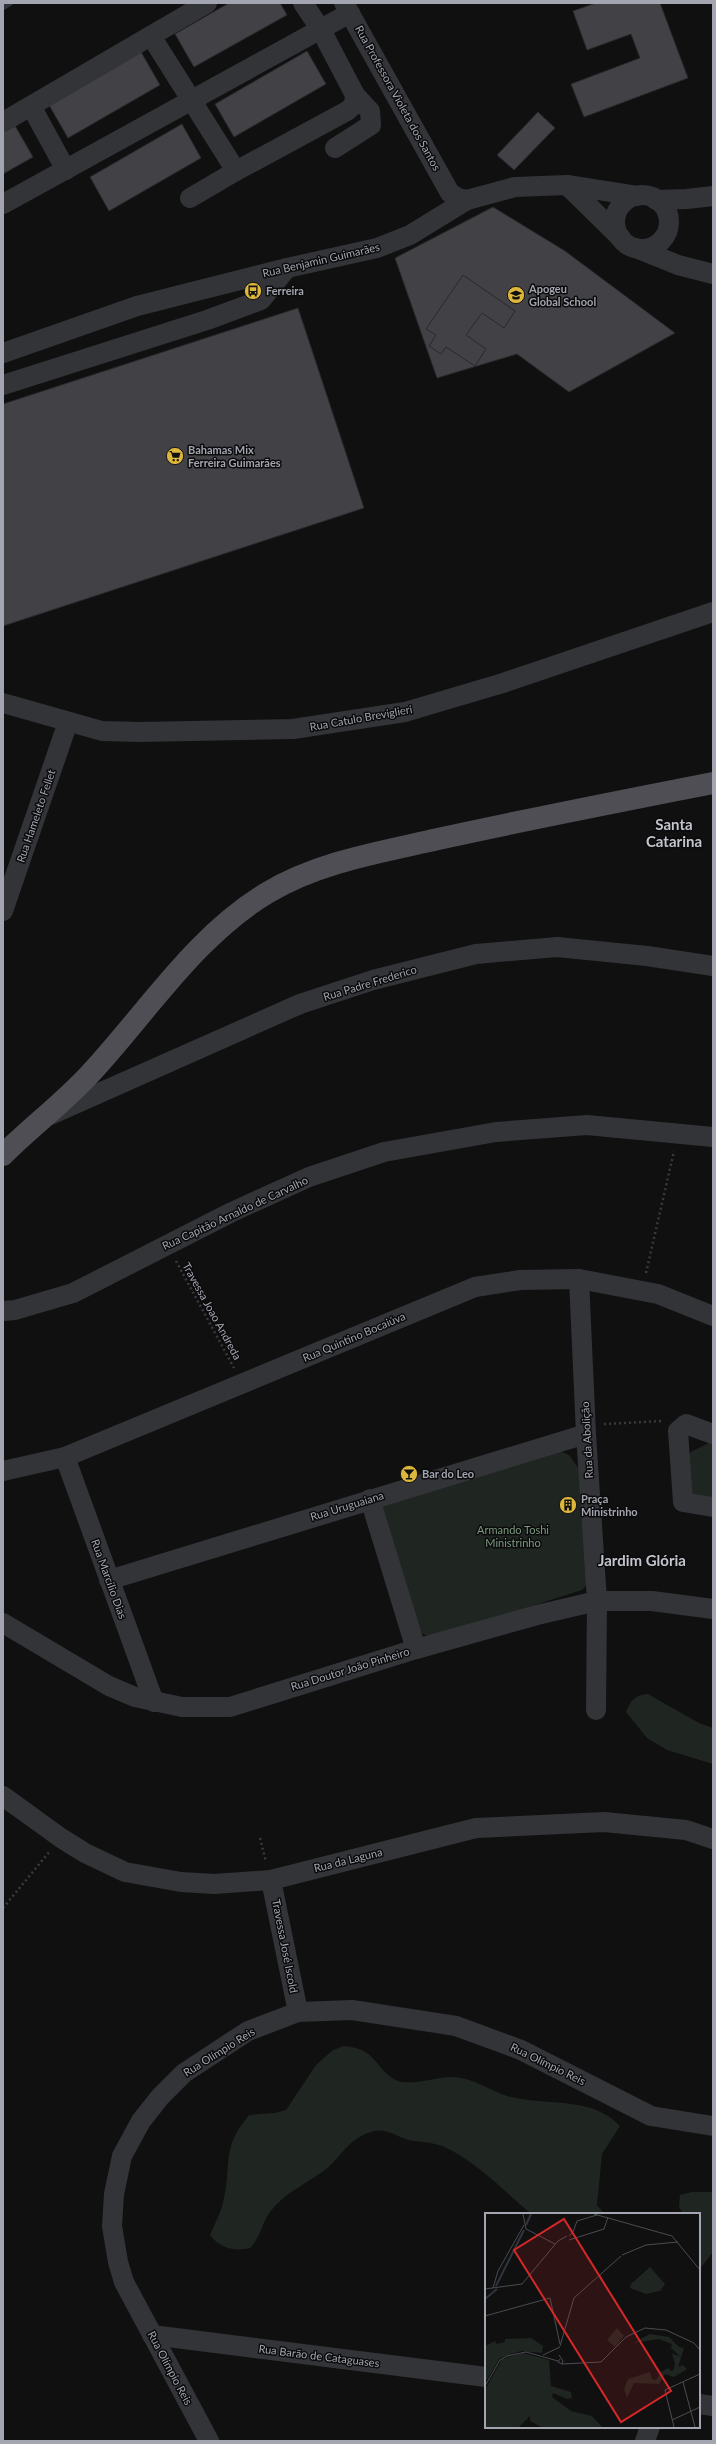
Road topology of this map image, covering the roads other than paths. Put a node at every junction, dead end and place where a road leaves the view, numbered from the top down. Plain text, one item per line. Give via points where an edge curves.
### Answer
1 (207, 3) edge
2 (303, 3) edge
3 (347, 8) edge
4 (321, 30) junction
5 (151, 36) junction
6 (355, 95) junction
7 (193, 100) junction
8 (31, 106) junction
9 (3, 122) edge
10 (335, 148) dead end
11 (66, 170) junction
12 (236, 171) junction
13 (567, 185) junction
14 (637, 196) junction
15 (713, 196) edge
16 (458, 197) junction
17 (190, 198) dead end
18 (656, 200) junction
19 (3, 204) edge
20 (628, 244) junction
21 (287, 268) junction
22 (713, 274) edge
23 (3, 353) edge
24 (3, 385) edge
25 (713, 612) edge
26 (3, 703) edge
27 (68, 722) junction
28 (713, 783) edge
29 (5, 902) edge
30 (713, 966) edge
31 (48, 1116) junction
32 (713, 1138) edge
33 (3, 1155) edge
34 (579, 1280) junction
35 (3, 1311) edge
36 (713, 1316) edge
37 (585, 1429) junction
38 (713, 1434) edge
39 (65, 1457) junction
40 (3, 1471) edge
41 (370, 1499) junction
42 (713, 1507) edge
43 (109, 1580) junction
44 (597, 1601) junction
45 (713, 1609) edge
46 (3, 1623) edge
47 (416, 1649) junction
48 (154, 1702) junction
49 (596, 1710) dead end
50 (3, 1796) edge
51 (713, 1839) edge
52 (269, 1873) junction
53 (298, 2012) junction
54 (713, 2126) edge
55 (152, 2335) junction
56 (485, 2377) edge
57 (700, 2404) edge
58 (713, 2406) edge
59 (650, 2428) edge
60 (208, 2441) edge
61 (645, 2441) edge

1 - 5 street
2 - 4 street
3 - 4 street
3 - 16 street, Rua Professora Violeta dos Santos
4 - 6 street
4 - 7 street
5 - 7 street
5 - 8 street
6 - 10 street via 370,111 371,125
6 - 12 street via 354,105 348,111
7 - 11 street
7 - 12 street
8 - 9 street
8 - 11 street
11 - 19 street
12 - 17 street
13 - 14 street, Rua Benjamin Guimarães
13 - 16 street, Rua Benjamin Guimarães via 515,187
13 - 20 street
14 - 18 street
14 - 20 street via 622,205 617,213 617,231
15 - 18 street
16 - 21 street, Rua Benjamin Guimarães via 439,219 410,235 377,248
18 - 20 street via 667,212 669,220 666,233 659,243 652,247
20 - 22 street via 678,265
21 - 23 street, Rua Benjamin Guimarães via 137,306
21 - 24 street via 261,300 207,320
25 - 27 street, Rua Catulo Breviglieri via 503,684 405,712 293,730 140,732 102,730
26 - 27 street, Rua Catulo Breviglieri
27 - 29 street, Rua Hameleto Fellet
28 - 31 main road via 358,857 309,873 268,892 215,932 87,1077
30 - 31 street, Rua Padre Frederico via 556,947 476,954 373,980 300,1004
31 - 33 main road
32 - 35 street, Rua Capitão Arnaldo de Carvalho via 587,1124 496,1132 384,1152 309,1177 232,1212 73,1293 15,1310
34 - 36 street, Rua Quintino Bocaiúva via 658,1294
34 - 37 street, Rua da Abolição
34 - 39 street, Rua Quintino Bocaiúva via 520,1280 475,1287
37 - 41 street, Rua Uruguaiana
37 - 44 street, Rua da Abolição
38 - 42 street via 686,1426 678,1431 683,1502
39 - 40 street, Rua Quintino Bocaiúva
39 - 43 street, Rua Marcílio Dias
41 - 43 street, Rua Uruguaiana
41 - 47 street
43 - 48 street, Rua Marcílio Dias
44 - 45 street, Rua Doutor João Pinheiro via 652,1601
44 - 47 street, Rua Doutor João Pinheiro
44 - 49 street, Rua da Abolição
46 - 48 street, Rua Doutor João Pinheiro via 108,1686
47 - 48 street, Rua Doutor João Pinheiro via 230,1707 182,1707
50 - 52 street, Rua da Laguna via 61,1838 125,1872 214,1884
51 - 52 street, Rua da Laguna via 686,1830 604,1822 476,1828
52 - 53 street, Travessa José Iscold
53 - 54 street, Rua Olímpio Reis via 352,2010 456,2026 521,2050 651,2116
53 - 55 street, Rua Olímpio Reis via 248,2031 184,2073 141,2121 122,2156 114,2194 112,2226 118,2262 124,2282
55 - 56 street, Rua Barão de Cataguases
55 - 60 street, Rua Olímpio Reis
57 - 58 street
59 - 61 street

